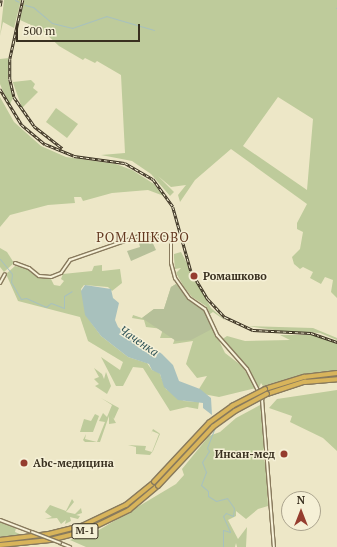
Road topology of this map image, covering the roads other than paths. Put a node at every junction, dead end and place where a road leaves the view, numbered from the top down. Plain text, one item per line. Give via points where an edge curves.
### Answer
1 (15, 263) dead end
2 (5, 274) dead end
3 (0, 283) edge
4 (337, 373) edge
5 (337, 378) edge
6 (0, 520) edge
7 (0, 540) edge
8 (0, 546) edge
9 (70, 547) edge
10 (274, 547) edge

1 - 10 street via 29,268 39,276 51,277 61,273 70,260 145,234 171,239 171,263 175,278 189,298 204,309 222,343 247,369 262,398
2 - 3 street
4 - 7 highway, М-1, bridge via 304,376 265,389 232,406 206,426 154,482 121,508 84,525 49,534
5 - 8 highway, М-1, bridge via 305,382 267,394 235,411 213,428 158,486 129,510 90,529 60,538
6 - 9 street, bridge

